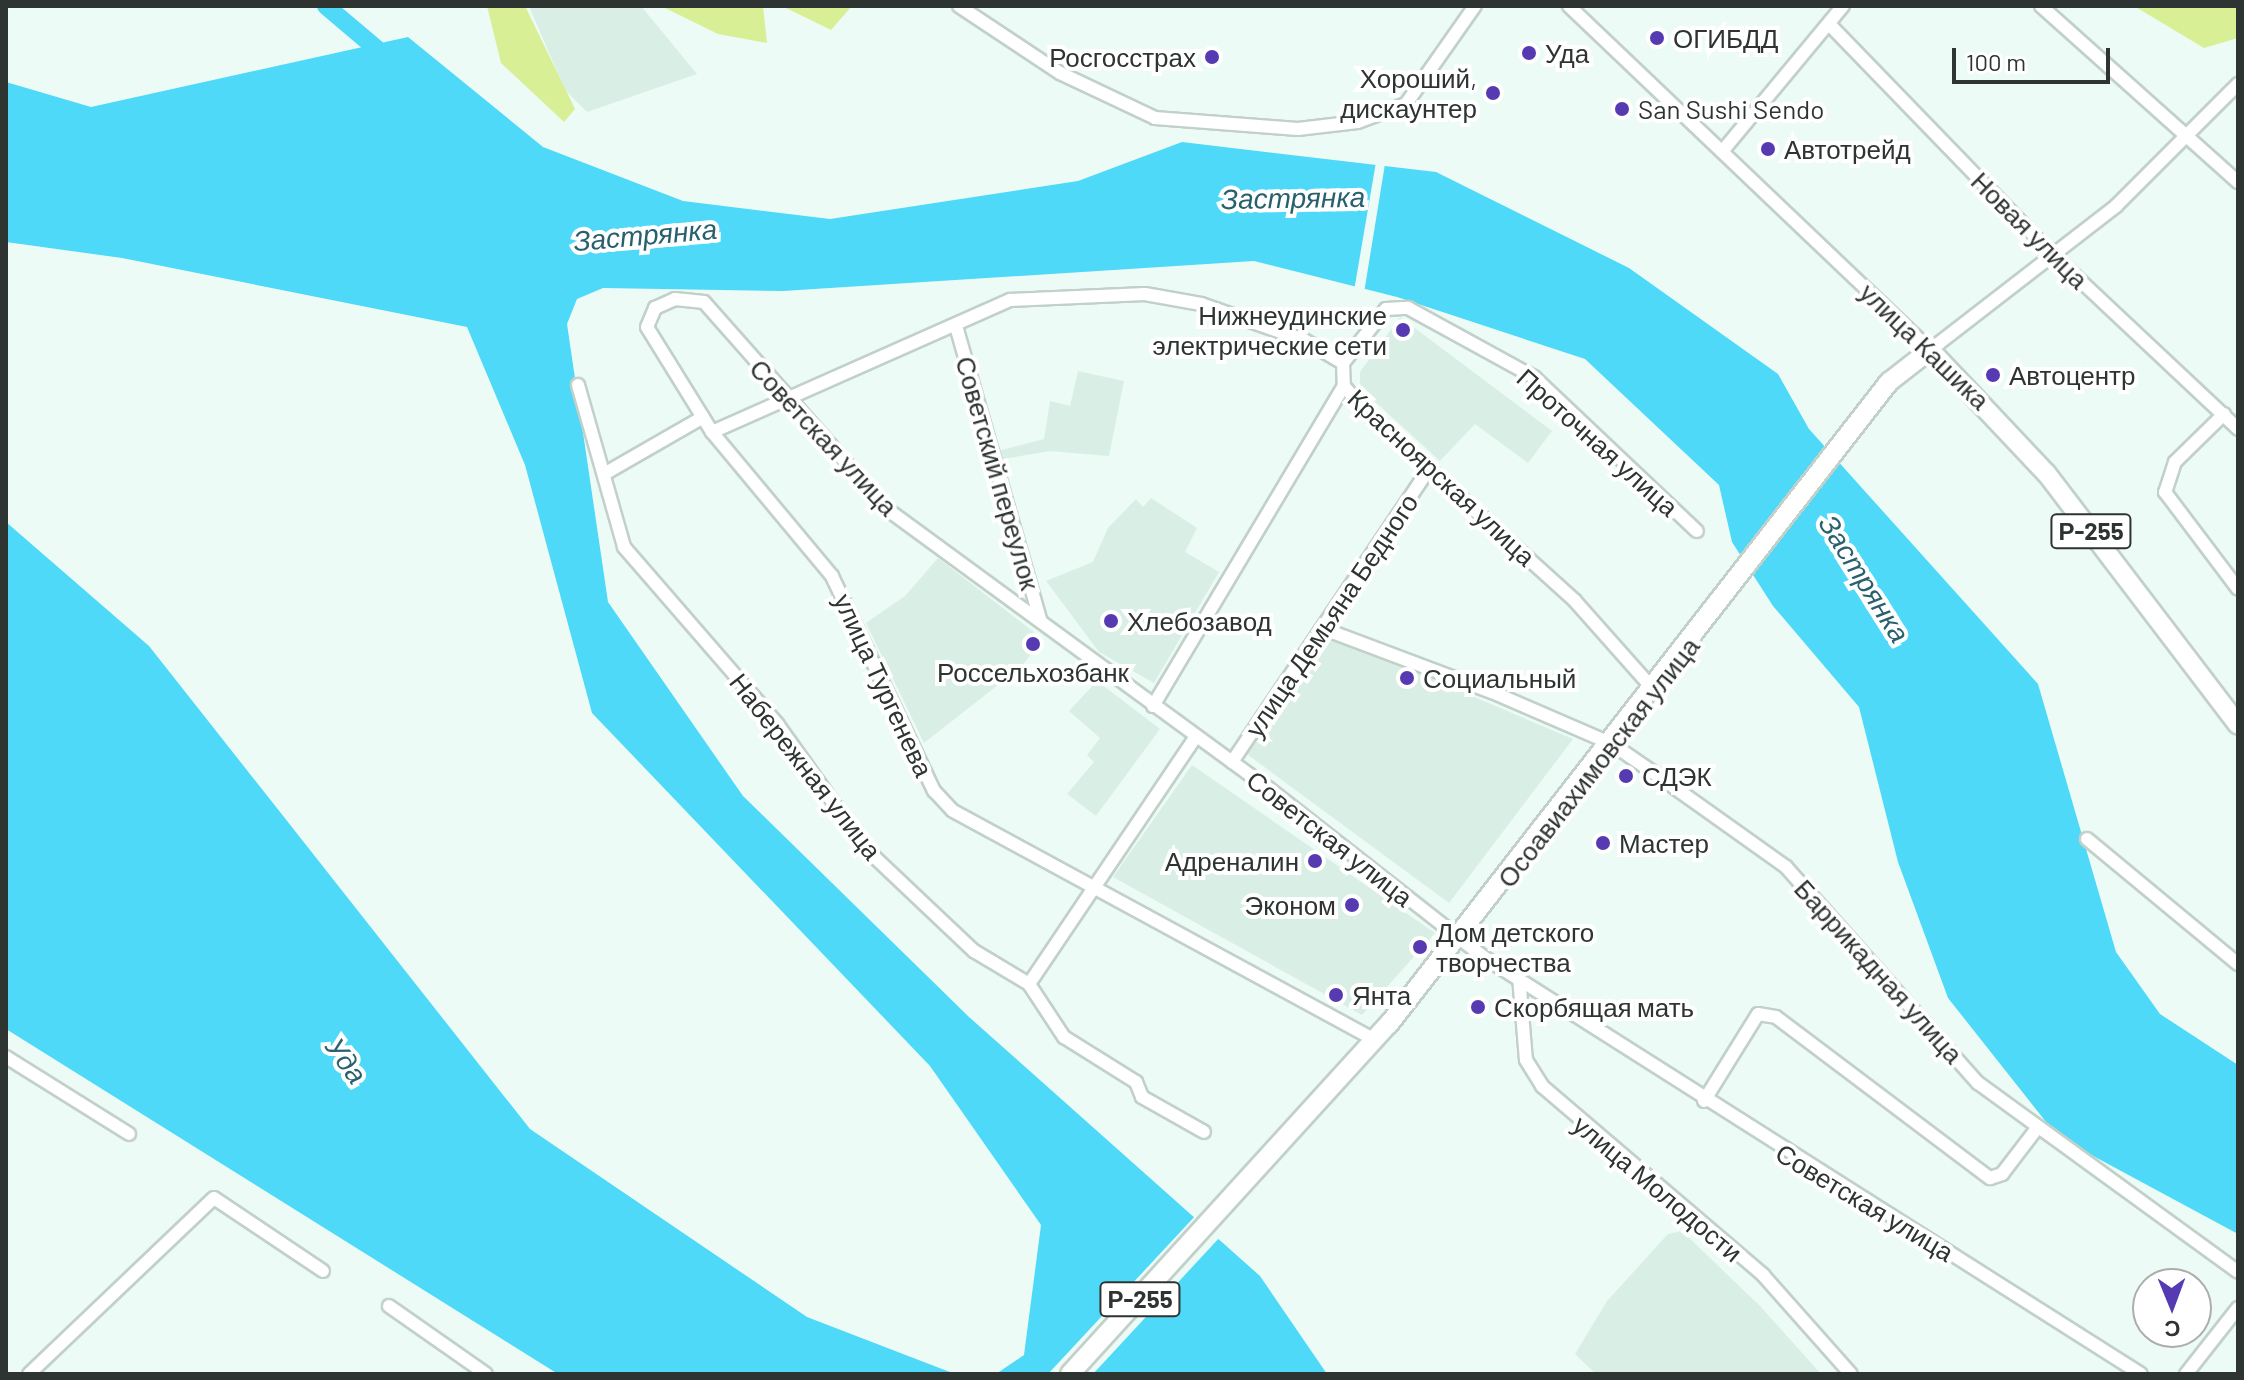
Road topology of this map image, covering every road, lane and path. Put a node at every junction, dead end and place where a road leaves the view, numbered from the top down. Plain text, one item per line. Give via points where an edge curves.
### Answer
1 (959, 6) edge
2 (1475, 6) edge
3 (1569, 6) edge
4 (1843, 6) edge
5 (2041, 6) edge
6 (1829, 24) junction
7 (2238, 84) edge
8 (2190, 139) junction
9 (1725, 148) junction
10 (2238, 182) edge
11 (2053, 255) junction
12 (956, 326) junction
13 (647, 327) joint
14 (1930, 350) junction
15 (1343, 363) junction
16 (578, 385) dead end
17 (1344, 386) junction
18 (787, 401) junction
19 (2224, 414) junction
20 (703, 417) junction
21 (2238, 429) edge
22 (712, 432) junction
23 (1430, 467) junction
24 (604, 474) junction
25 (1697, 531) dead end
26 (2238, 589) edge
27 (1040, 619) junction
28 (1324, 629) junction
29 (1654, 690) junction
30 (1153, 706) junction
31 (2238, 725) edge
32 (1196, 736) junction
33 (1612, 744) junction
34 (1232, 762) junction
35 (2087, 839) dead end
36 (1093, 884) junction
37 (1460, 939) junction
38 (2238, 964) edge
39 (1519, 977) junction
40 (1029, 984) junction
41 (1375, 1040) junction
42 (6, 1057) edge
43 (1704, 1101) junction
44 (2038, 1127) junction
45 (1204, 1132) dead end
46 (129, 1134) dead end
47 (323, 1271) dead end
48 (2238, 1272) edge
49 (389, 1306) dead end
50 (2238, 1308) edge
51 (29, 1374) edge
52 (486, 1374) edge
53 (1070, 1374) edge
54 (1851, 1374) edge
55 (2141, 1374) edge
56 (2186, 1374) edge

1 - 2 street via 1095,93 1155,118 1298,129 1358,122 1406,104
3 - 9 street, улица Кашика
4 - 6 street
5 - 8 street
6 - 9 street
6 - 11 street, Новая улица
7 - 8 street
8 - 10 street
8 - 11 street
9 - 14 street, улица Кашика
11 - 14 street
11 - 19 street, Новая улица
12 - 15 street, Красноярская улица via 1010,300 1145,294 1287,334
12 - 18 street, Красноярская улица
12 - 27 street, Советский переулок
13 - 18 street, Советская улица via 655,308 675,299 704,302
13 - 20 street, улица Тургенева
14 - 29 highway, Осоавиахимовская улица / Р-255 via 1889,382
14 - 31 highway, улица Кашика / Р-255 via 2047,474
15 - 17 street, Красноярская улица
15 - 25 street, Проточная улица via 1386,309 1408,308 1534,377
16 - 24 street, Набережная улица
17 - 23 street, Красноярская улица
17 - 30 street
18 - 22 street, Красноярская улица
18 - 27 street, Советская улица via 888,510
19 - 21 street, Новая улица
19 - 26 street via 2175,462 2165,492
20 - 22 street, улица Тургенева
20 - 24 street
22 - 36 street, улица Тургенева via 832,576 934,791 952,810
23 - 28 street, улица Демьяна Бедного
23 - 29 street, Красноярская улица via 1575,601
24 - 40 street, Набережная улица via 624,547 778,725 866,849 974,951
27 - 30 street, Советская улица
28 - 33 street, Баррикадная улица
28 - 34 street, улица Демьяна Бедного
29 - 33 highway, Осоавиахимовская улица / Р-255
30 - 32 street, Советская улица
32 - 34 street, Советская улица
32 - 36 street
33 - 37 highway, Осоавиахимовская улица / Р-255
33 - 44 street, Баррикадная улица via 1786,867 1978,1083
34 - 37 street, Советская улица
35 - 38 street
36 - 40 street
36 - 41 street, улица Тургенева
37 - 39 street, Советская улица
37 - 41 highway, Осоавиахимовская улица / Р-255
39 - 43 street, Советская улица
39 - 54 street, улица Молодости via 1526,1060 1542,1086 1763,1275
40 - 45 street, Набережная улица via 1064,1037 1136,1082 1142,1097
41 - 53 highway, Осоавиахимовская улица / Р-255
42 - 46 street
43 - 44 street via 1758,1014 1776,1017 1990,1178 2002,1174
43 - 55 street, Советская улица
44 - 48 street, Баррикадная улица
47 - 51 street via 214,1198
49 - 52 street
50 - 56 street

